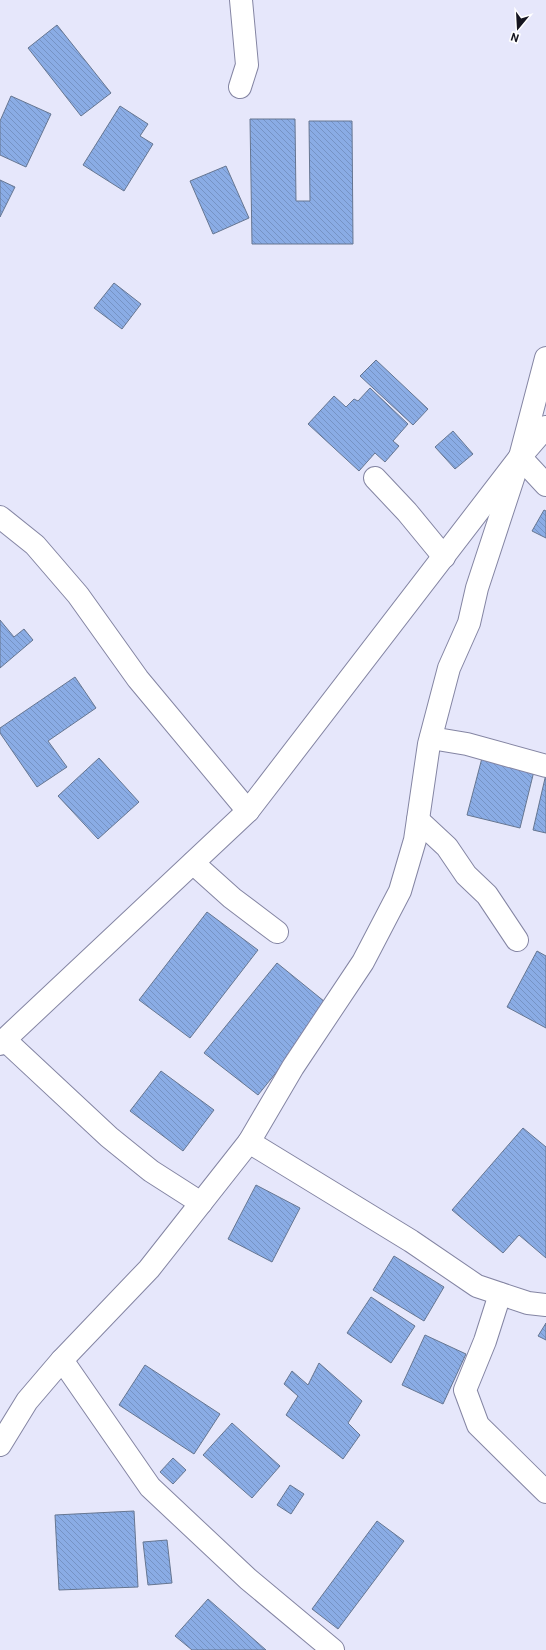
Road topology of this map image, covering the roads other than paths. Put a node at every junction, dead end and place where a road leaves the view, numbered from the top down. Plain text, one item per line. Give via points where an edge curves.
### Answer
1 (241, 0) edge
2 (240, 87) dead end
3 (546, 358) edge
4 (546, 427) edge
5 (520, 457) junction
6 (375, 478) dead end
7 (546, 485) edge
8 (0, 517) edge
9 (444, 557) junction
10 (431, 738) junction
11 (546, 766) edge
12 (248, 811) junction
13 (418, 820) junction
14 (193, 863) junction
15 (277, 932) dead end
16 (517, 940) dead end
17 (2, 1042) edge
18 (249, 1142) junction
19 (201, 1203) junction
20 (500, 1294) junction
21 (546, 1305) edge
22 (62, 1360) junction
23 (0, 1445) edge
24 (546, 1492) edge
25 (333, 1650) edge

1 - 2 street via 247,65
3 - 5 street
4 - 5 street
5 - 7 street
5 - 9 street
5 - 10 street via 477,588 469,623 449,668
6 - 9 street
8 - 12 street via 35,545 78,595 138,679
9 - 12 street
10 - 11 street via 467,744
10 - 13 street
12 - 14 street
13 - 16 street via 447,846 466,875 486,895
13 - 18 street via 415,840 400,891 363,962 293,1067
14 - 15 street via 232,898
14 - 17 street
17 - 19 street via 151,1171
18 - 19 street
18 - 20 street via 411,1241 477,1286
19 - 22 street via 149,1269
20 - 21 street via 528,1303
20 - 24 street via 485,1341 465,1390 478,1425
22 - 23 street via 27,1401
22 - 25 street via 150,1487 248,1579

